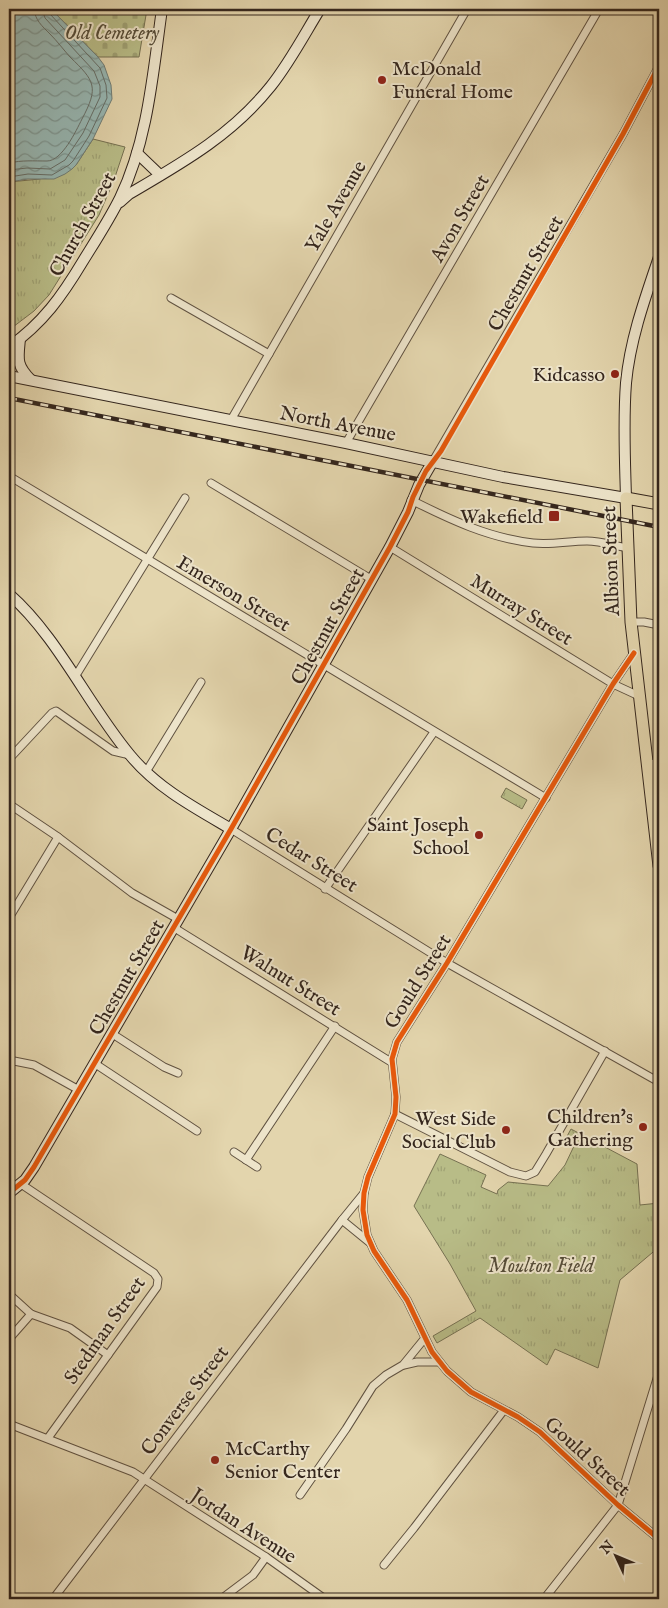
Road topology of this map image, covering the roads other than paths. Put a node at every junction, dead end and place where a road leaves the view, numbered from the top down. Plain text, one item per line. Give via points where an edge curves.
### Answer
1 (162, 9) edge
2 (320, 9) edge
3 (467, 9) edge
4 (599, 9) edge
5 (659, 66) edge
6 (137, 152) junction
7 (160, 175) junction
8 (116, 206) junction
9 (659, 257) edge
10 (171, 298) dead end
11 (20, 339) junction
12 (9, 347) edge
13 (268, 354) junction
14 (9, 376) edge
15 (31, 380) junction
16 (231, 420) junction
17 (346, 443) junction
18 (433, 461) junction
19 (9, 476) edge
20 (211, 483) dead end
21 (184, 498) dead end
22 (626, 498) junction
23 (411, 500) junction
24 (659, 504) edge
25 (390, 546) junction
26 (628, 548) junction
27 (147, 560) junction
28 (371, 579) junction
29 (9, 594) edge
30 (631, 622) junction
31 (659, 625) edge
32 (634, 653) junction
33 (323, 665) junction
34 (75, 677) junction
35 (201, 682) dead end
36 (613, 684) junction
37 (639, 696) junction
38 (434, 732) junction
39 (130, 755) junction
40 (9, 759) edge
41 (653, 764) edge
42 (146, 772) junction
43 (546, 798) junction
44 (9, 804) edge
45 (230, 829) junction
46 (58, 837) junction
47 (659, 866) edge
48 (325, 889) junction
49 (9, 918) edge
50 (175, 923) junction
51 (447, 963) junction
52 (335, 1026) junction
53 (111, 1033) junction
54 (605, 1052) junction
55 (9, 1060) edge
56 (392, 1062) junction
57 (94, 1063) junction
58 (178, 1073) dead end
59 (659, 1082) edge
60 (79, 1090) junction
61 (395, 1114) junction
62 (196, 1130) dead end
63 (234, 1152) dead end
64 (246, 1160) junction
65 (257, 1168) dead end
66 (21, 1184) junction
67 (9, 1192) edge
68 (364, 1193) junction
69 (342, 1220) junction
70 (370, 1242) junction
71 (9, 1294) edge
72 (31, 1314) junction
73 (426, 1338) junction
74 (9, 1339) edge
75 (108, 1355) junction
76 (439, 1362) junction
77 (403, 1365) junction
78 (659, 1372) edge
79 (504, 1410) junction
80 (9, 1424) edge
81 (48, 1438) junction
82 (144, 1479) junction
83 (300, 1494) dead end
84 (618, 1505) junction
85 (659, 1539) edge
86 (266, 1557) junction
87 (384, 1565) dead end
88 (53, 1599) edge
89 (221, 1599) edge
90 (325, 1599) edge
91 (544, 1599) edge

1 - 6 street, Church Street
2 - 7 street via 284,69 257,102 213,142
3 - 13 street, Yale Avenue
4 - 17 street, Avon Street
5 - 18 street, Chestnut Street
6 - 7 street
6 - 8 street, Church Street
7 - 8 street
8 - 11 street, Church Street via 53,306
9 - 22 street, Albion Street via 638,319 627,374
10 - 13 street
11 - 12 street, Church Street
11 - 15 street via 19,364
13 - 16 street, Yale Avenue
14 - 15 street, North Avenue
15 - 16 street, North Avenue
16 - 17 street, North Avenue
17 - 18 street, North Avenue
18 - 22 street, North Avenue
18 - 23 street, Chestnut Street
19 - 27 street, Emerson Street
20 - 28 street
21 - 27 street
22 - 24 main road, North Avenue
22 - 26 main road, Albion Street
23 - 25 street, Chestnut Street
23 - 26 street via 461,525 492,535 535,543 589,541
25 - 28 street, Chestnut Street
25 - 36 street, Murray Street
26 - 30 main road, Albion Street
27 - 33 street, Emerson Street
27 - 34 street
28 - 33 street, Chestnut Street
29 - 34 street, Cedar Street via 35,621
30 - 31 street
30 - 32 main road, Albion Street
32 - 36 street, Gould Street
32 - 37 main road, Albion Street
33 - 38 street, Emerson Street
33 - 45 street, Chestnut Street
34 - 39 street, Cedar Street
35 - 42 street
36 - 37 street, Murray Street
36 - 43 street, Gould Street
37 - 41 main road, Albion Street
38 - 43 street, Emerson Street
38 - 48 street
39 - 40 street via 115,752 56,711
39 - 42 street, Cedar Street
41 - 47 main road, Albion Street
42 - 45 street, Cedar Street via 176,796
43 - 51 street, Gould Street
44 - 46 street, Walnut Street
45 - 48 street, Cedar Street
45 - 50 street, Chestnut Street
46 - 49 street
46 - 50 street, Walnut Street
48 - 51 street, Cedar Street
50 - 52 street, Walnut Street
50 - 53 street, Chestnut Street
51 - 54 street, Cedar Street
51 - 56 street, Gould Street via 394,1048
52 - 56 street, Walnut Street
52 - 64 street
53 - 57 street, Chestnut Street
53 - 58 street
54 - 59 street, Cedar Street
54 - 61 street via 535,1172 526,1176 510,1172
55 - 60 street via 34,1065
56 - 61 street, Gould Street
57 - 60 street, Chestnut Street
57 - 62 street
60 - 66 street, Chestnut Street
61 - 68 street, Gould Street
63 - 64 street
64 - 65 street
66 - 67 street, Chestnut Street
66 - 75 street, Stedman Street via 158,1277 157,1287
68 - 69 street, Converse Street
68 - 70 street, Gould Street via 364,1217
69 - 70 street
69 - 82 street, Converse Street
70 - 73 street, Gould Street via 407,1300
71 - 72 street
72 - 74 street
72 - 75 street via 70,1328
73 - 76 street, Gould Street
73 - 77 street
75 - 81 street, Stedman Street
76 - 77 street
76 - 79 street, Gould Street via 463,1386
77 - 83 street via 373,1386
78 - 84 street
79 - 84 street, Gould Street via 546,1437
79 - 87 street
80 - 81 street, Jordan Avenue
81 - 82 street, Jordan Avenue via 132,1471
82 - 86 street, Jordan Avenue
82 - 88 street, Converse Street
84 - 85 street, Gould Street
84 - 91 street
86 - 89 street via 253,1575
86 - 90 street, Jordan Avenue

